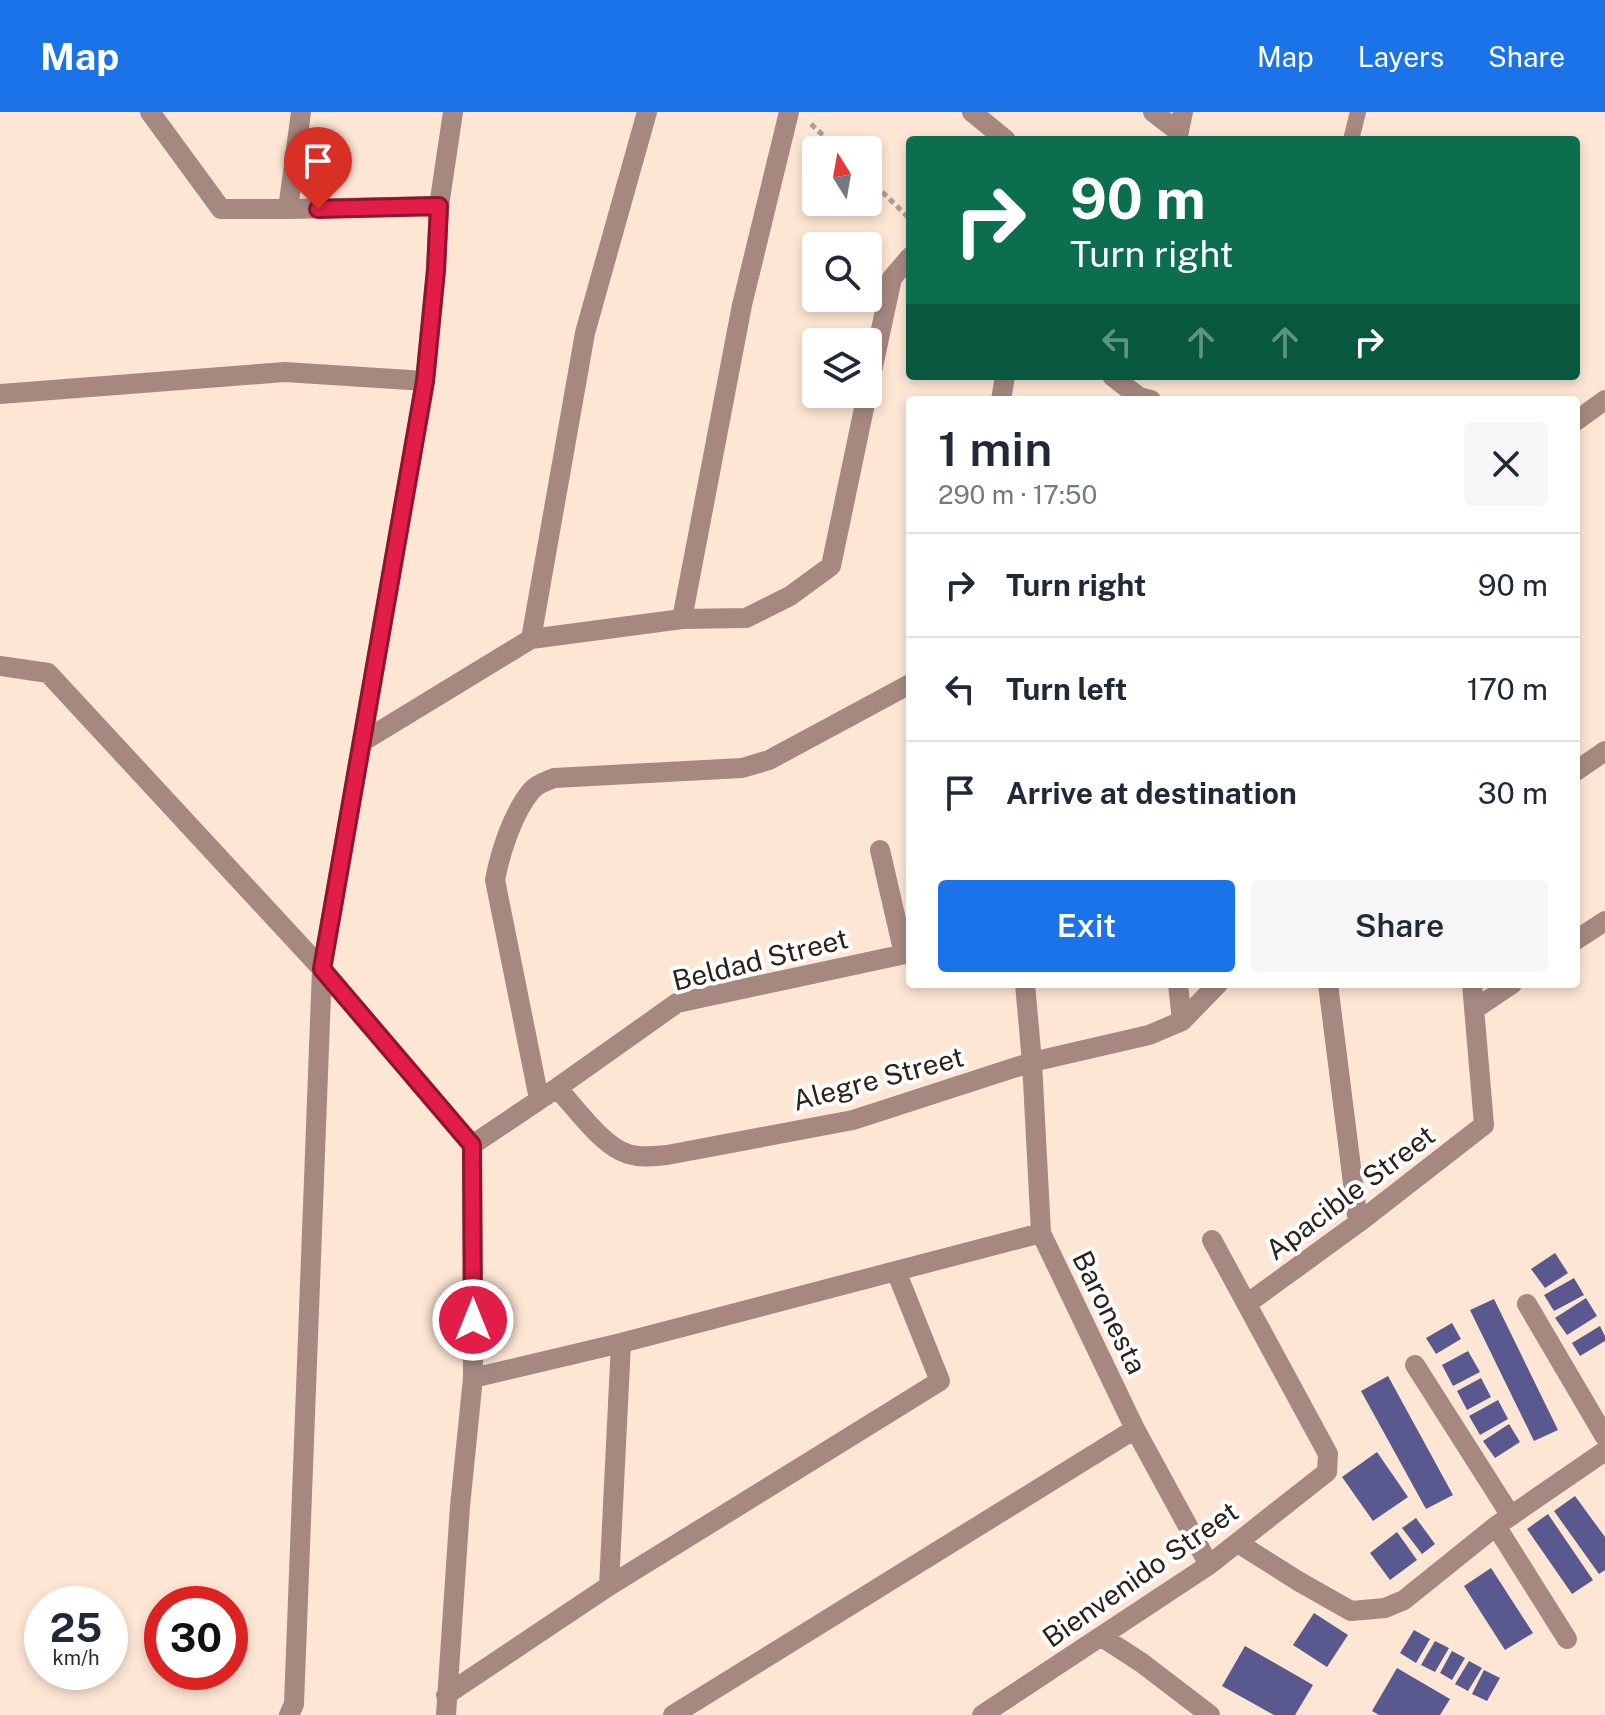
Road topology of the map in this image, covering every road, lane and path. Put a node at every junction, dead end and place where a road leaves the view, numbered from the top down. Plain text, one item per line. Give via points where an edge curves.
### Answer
1 (301, 112) edge
2 (453, 112) edge
3 (647, 112) edge
4 (789, 112) edge
5 (972, 112) edge
6 (1153, 112) edge
7 (1358, 112) edge
8 (153, 113) edge
9 (809, 122) dead end
10 (1180, 128) edge
11 (824, 136) edge
12 (1001, 136) edge
13 (1352, 136) edge
14 (882, 192) edge
15 (439, 206) junction
16 (288, 209) junction
17 (906, 215) edge
18 (906, 262) edge
19 (881, 328) edge
20 (1117, 380) edge
21 (425, 381) junction
22 (0, 394) edge
23 (1139, 396) edge
24 (1605, 400) edge
25 (865, 408) edge
26 (1580, 418) edge
27 (682, 619) junction
28 (531, 639) junction
29 (0, 666) edge
30 (906, 686) edge
31 (362, 742) junction
32 (1605, 751) edge
33 (1580, 768) edge
34 (880, 850) dead end
35 (1605, 921) edge
36 (1580, 937) edge
37 (906, 950) edge
38 (906, 954) edge
39 (322, 969) junction
40 (1025, 988) edge
41 (1178, 988) edge
42 (1214, 988) edge
43 (1329, 988) edge
44 (1472, 988) edge
45 (1506, 988) edge
46 (1475, 1009) junction
47 (1182, 1021) junction
48 (1032, 1062) junction
49 (548, 1093) junction
50 (472, 1145) junction
51 (1358, 1223) junction
52 (1041, 1233) junction
53 (1212, 1240) dead end
54 (896, 1271) junction
55 (1248, 1303) junction
56 (1527, 1304) dead end
57 (621, 1343) junction
58 (1415, 1365) dead end
59 (473, 1378) junction
60 (1135, 1429) junction
61 (1603, 1453) edge
62 (1504, 1521) junction
63 (1238, 1543) junction
64 (1209, 1565) junction
65 (609, 1586) junction
66 (1102, 1637) junction
67 (1567, 1639) dead end
68 (446, 1705) edge
69 (289, 1715) edge
70 (673, 1715) edge
71 (982, 1715) edge
72 (1210, 1715) edge

1 - 16 street
2 - 15 street
3 - 28 street via 585,333
4 - 27 street via 742,305
5 - 12 street
6 - 10 street
7 - 13 lane
8 - 16 street via 221,209
9 - 11 path
14 - 17 path
15 - 16 street
15 - 21 street
18 - 19 street via 892,278
20 - 23 street
21 - 22 street via 285,372
21 - 31 street
24 - 26 street
25 - 27 street via 831,566 790,596 746,618
27 - 28 street
28 - 31 street
29 - 39 street via 48,673
30 - 49 street via 769,760 742,768 554,778 534,788 501,853 495,880
31 - 39 street
32 - 33 street
34 - 37 street
35 - 36 street
38 - 49 street, Beldad Street via 677,1003
39 - 50 street
39 - 69 street via 294,1704
40 - 48 street, Baronesta
41 - 47 street
42 - 47 street, Alegre Street
43 - 51 street
44 - 46 street
45 - 46 street
46 - 51 street, Apacible Street via 1484,1125
47 - 48 street, Alegre Street via 1149,1035
48 - 49 street, Alegre Street via 853,1120 667,1155 641,1156 616,1148
48 - 52 street, Baronesta
49 - 50 street, Beldad Street
50 - 59 street
51 - 55 street, Apacible Street
52 - 54 street
52 - 60 street, Baronesta
53 - 55 street
54 - 57 street
54 - 65 street via 940,1381
55 - 63 street, Bienvenido Street via 1328,1454 1327,1472
56 - 61 street
57 - 59 street
57 - 65 street
58 - 62 street
59 - 68 street
60 - 64 street, Baronesta
60 - 70 street
61 - 62 street
62 - 63 street via 1404,1600 1351,1611
62 - 67 street
63 - 64 street, Bienvenido Street
64 - 66 street, Bienvenido Street
65 - 68 street
66 - 71 street, Bienvenido Street
66 - 72 street

